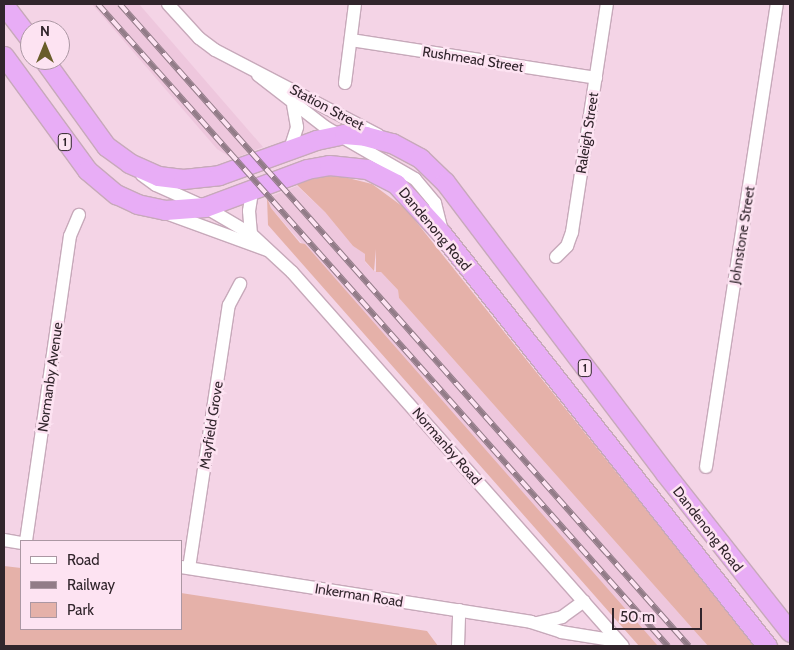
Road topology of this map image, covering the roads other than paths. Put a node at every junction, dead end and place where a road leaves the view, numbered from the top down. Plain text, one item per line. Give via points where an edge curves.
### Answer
1 (168, 4) edge
2 (355, 4) edge
3 (607, 4) edge
4 (4, 5) edge
5 (777, 5) edge
6 (790, 7) edge
7 (20, 26) edge
8 (351, 40) junction
9 (4, 56) edge
10 (51, 70) edge
11 (252, 70) junction
12 (596, 78) junction
13 (345, 83) dead end
14 (293, 105) junction
15 (337, 135) junction
16 (400, 147) junction
17 (290, 149) junction
18 (122, 159) junction
19 (252, 191) junction
20 (145, 206) junction
21 (205, 207) junction
22 (79, 215) dead end
23 (252, 234) junction
24 (442, 234) junction
25 (267, 250) junction
26 (556, 258) dead end
27 (240, 284) dead end
28 (706, 467) dead end
29 (4, 540) edge
30 (26, 540) edge
31 (20, 543) edge
32 (185, 568) edge
33 (584, 601) junction
34 (459, 610) junction
35 (537, 623) junction
36 (790, 632) edge
37 (621, 644) edge
38 (458, 646) edge
39 (767, 646) edge

1 - 11 street, Station Street via 207,45
2 - 8 street
3 - 12 street, Raleigh Street
4 - 7 highway
5 - 6 street
5 - 28 street, Johnstone Street
8 - 12 street, Rushmead Street
8 - 13 street
9 - 20 highway, Dandenong Road / 1 via 86,170 116,194
10 - 18 highway, Dandenong Road / 1 via 95,134
11 - 14 street, Station Street
11 - 16 street, Station Street via 283,83
12 - 26 street, Raleigh Street via 571,236
14 - 15 street, Station Street
14 - 17 street via 298,127
15 - 16 highway, Dandenong Road / 1 via 365,136
15 - 17 highway, Dandenong Road / 1
15 - 24 street, Station Street via 393,164 419,183 435,203
16 - 36 highway, Dandenong Road / 1 via 420,158 445,182
17 - 18 highway, Dandenong Road / 1 via 233,171 198,179 158,176
18 - 21 street, Normanby Road via 156,186
19 - 21 highway, Dandenong Road / 1
19 - 23 street via 249,212
19 - 24 highway, Dandenong Road / 1 via 314,167 337,164 358,167 396,184
20 - 21 highway, Dandenong Road / 1 via 178,211
20 - 25 street, Normanby Road
21 - 23 street, Normanby Road
22 - 30 street, Normanby Avenue via 70,236
23 - 25 street, Normanby Road
24 - 39 highway, Dandenong Road / 1
25 - 33 street, Normanby Road via 305,286
27 - 32 street, Mayfield Grove via 229,305
29 - 31 street
32 - 34 street, Inkerman Road
33 - 35 street, Inkerman Road via 562,617
33 - 37 street, Normanby Road
34 - 35 street, Inkerman Road
34 - 38 street
35 - 37 street, Inkerman Road via 561,632

